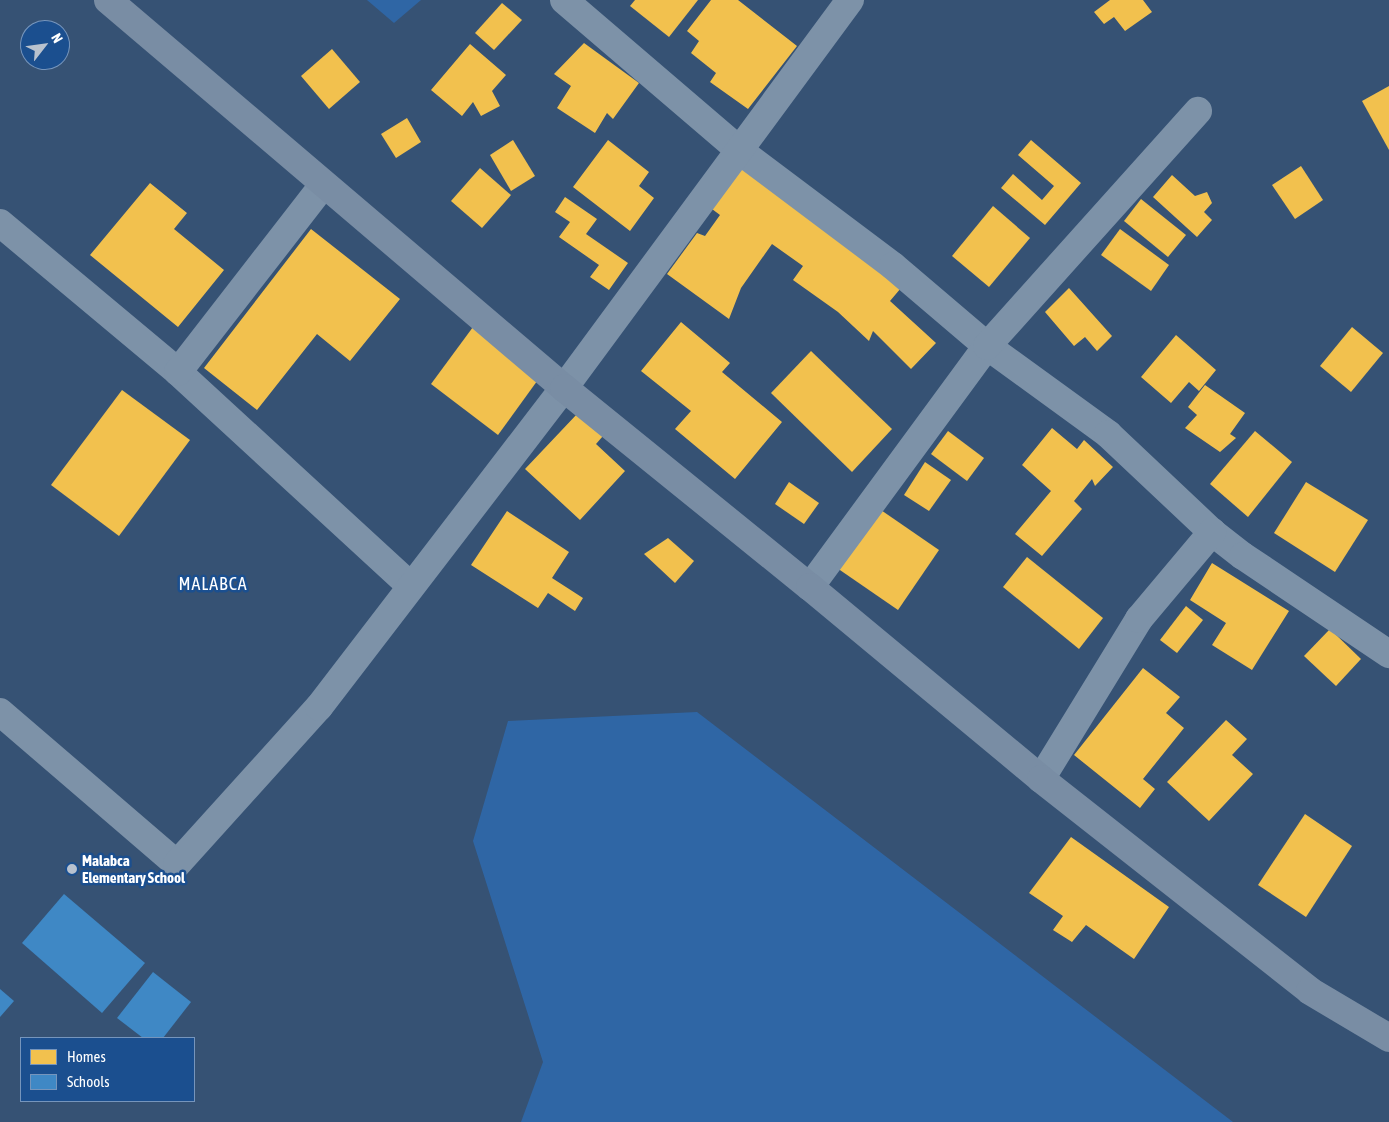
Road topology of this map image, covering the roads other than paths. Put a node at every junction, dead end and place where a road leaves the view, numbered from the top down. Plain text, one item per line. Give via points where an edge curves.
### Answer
1 (108, 0) edge
2 (564, 0) edge
3 (850, 0) edge
4 (1198, 111) dead end
5 (740, 151) junction
6 (323, 185) junction
7 (0, 223) edge
8 (987, 346) junction
9 (178, 372) junction
10 (564, 388) junction
11 (1212, 532) junction
12 (411, 586) junction
13 (810, 587) junction
14 (1389, 654) edge
15 (0, 712) edge
16 (1042, 779) junction
17 (1389, 1038) edge

1 - 6 street
2 - 5 street
3 - 5 street
4 - 8 street
5 - 8 street via 893,266
5 - 10 street
6 - 9 street
6 - 10 street
7 - 9 street
8 - 11 street via 1108,434
8 - 13 street
9 - 12 street
10 - 12 street
10 - 13 street
11 - 14 street
11 - 16 street via 1139,619
12 - 15 street via 319,707 177,864
13 - 16 street
16 - 17 street via 1310,990

